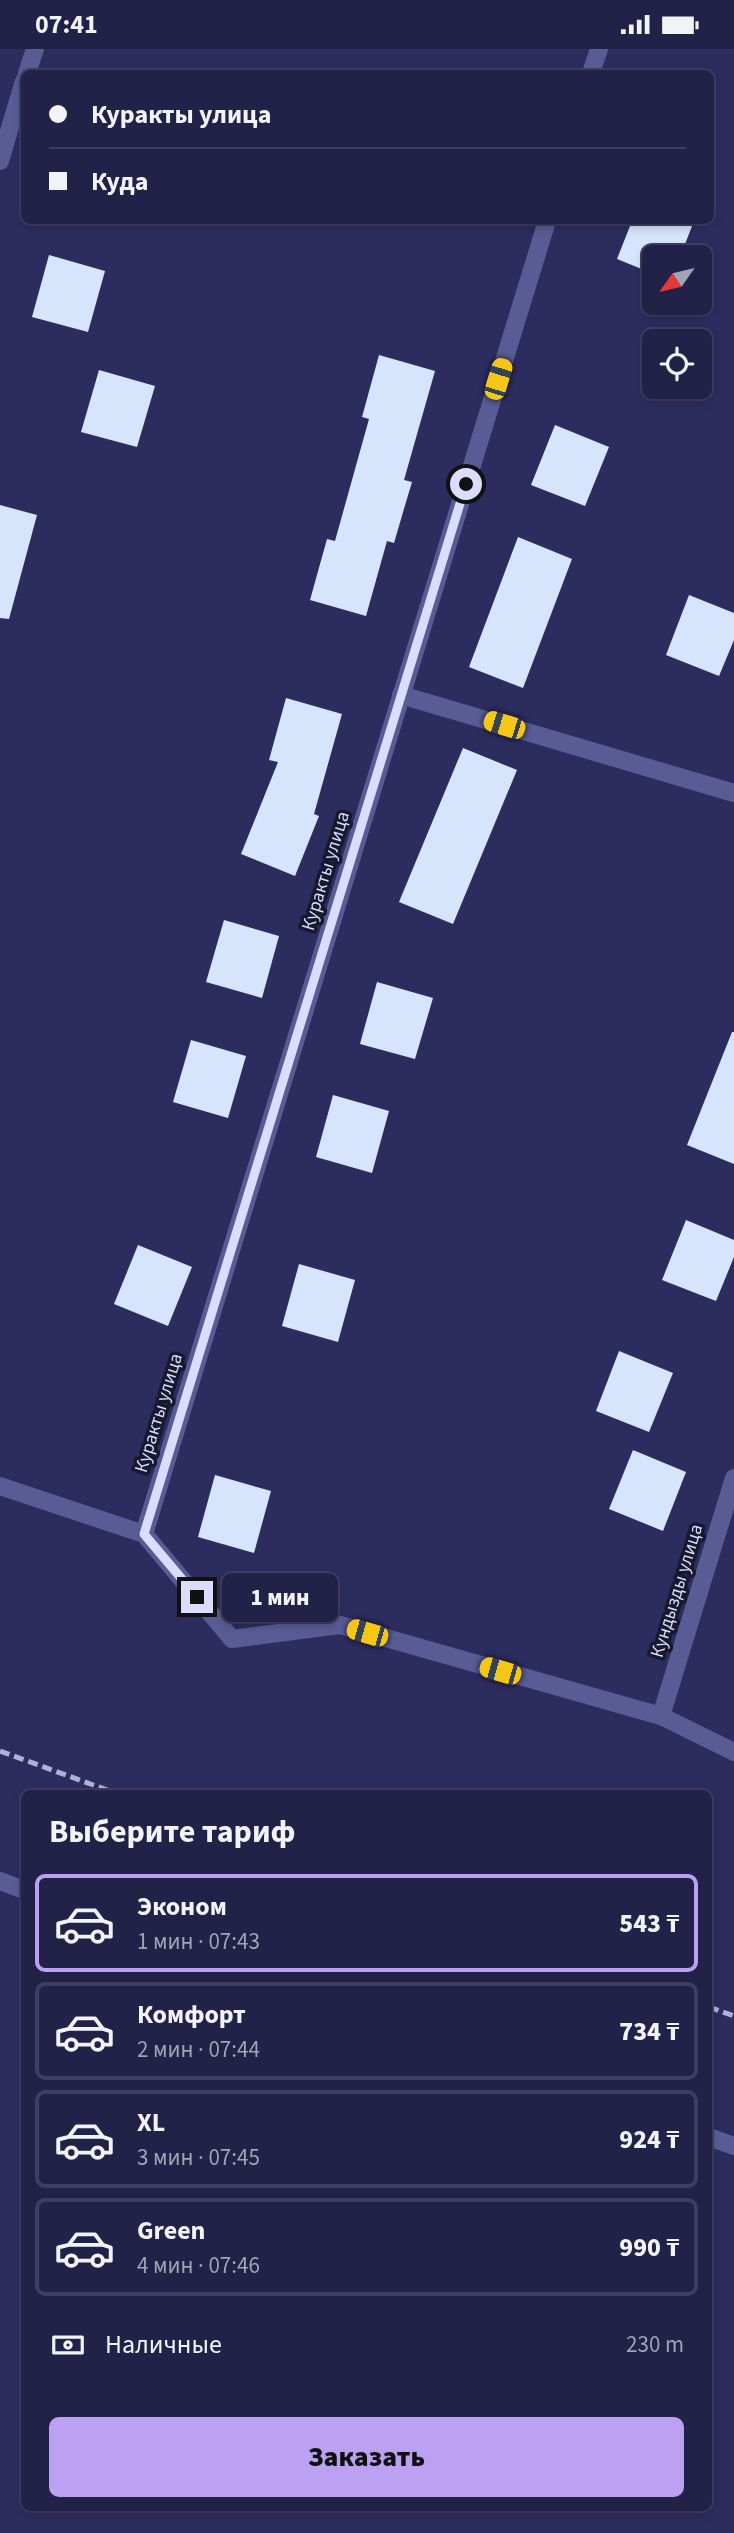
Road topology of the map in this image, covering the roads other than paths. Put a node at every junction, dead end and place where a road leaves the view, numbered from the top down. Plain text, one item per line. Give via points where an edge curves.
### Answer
1 (34, 49) edge
2 (599, 49) edge
3 (28, 70) edge
4 (593, 70) edge
5 (21, 91) edge
6 (0, 161) edge
7 (546, 224) edge
8 (401, 695) junction
9 (734, 793) edge
10 (734, 1478) edge
11 (0, 1486) edge
12 (144, 1534) junction
13 (661, 1716) junction
14 (734, 1752) edge
15 (0, 1881) edge
16 (21, 1889) edge
17 (712, 2138) edge
18 (734, 2146) edge

1 - 3 street
2 - 4 street
5 - 6 street
7 - 8 street, Куракты улица
8 - 9 street
8 - 12 street, Куракты улица
10 - 13 street, Кундызды улица
11 - 12 street
12 - 13 street via 232,1639 340,1625
13 - 14 street
15 - 16 street
17 - 18 street

